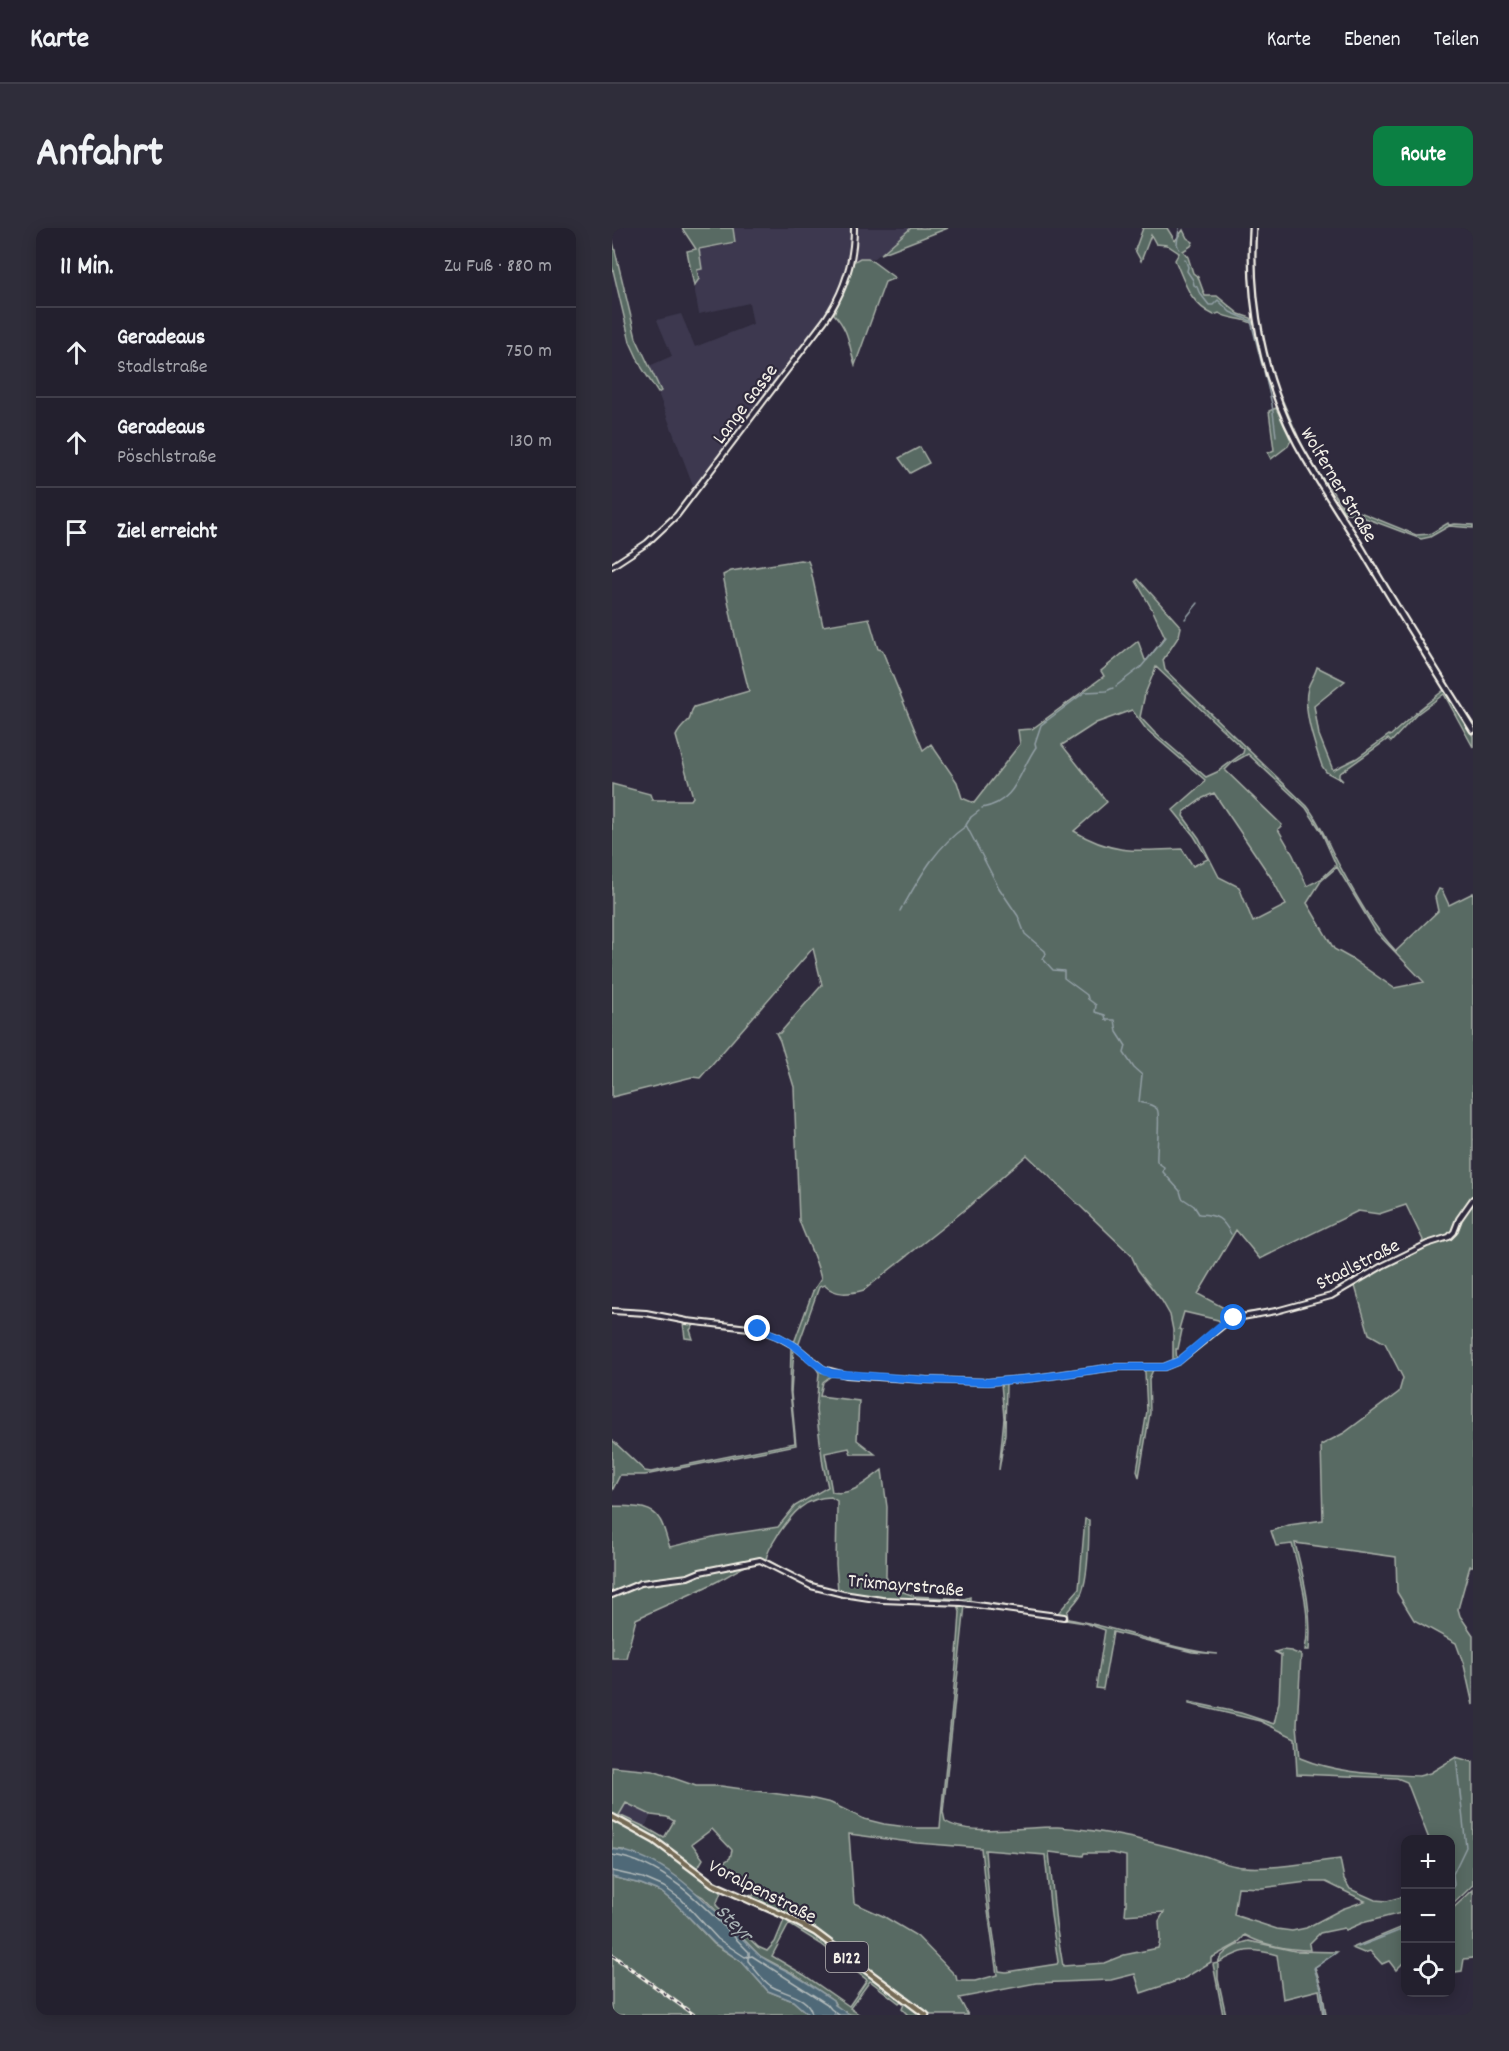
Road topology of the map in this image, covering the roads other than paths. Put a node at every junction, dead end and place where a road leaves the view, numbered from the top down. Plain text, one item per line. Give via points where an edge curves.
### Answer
1 (854, 228) edge
2 (1253, 228) edge
3 (612, 566) edge
4 (1473, 730) edge
5 (1473, 1199) edge
6 (612, 1311) edge
7 (612, 1595) edge
8 (1064, 1617) dead end
9 (612, 1817) edge
10 (926, 2015) edge

1 - 3 street, Lange Gasse via 844,283 820,327 677,514 647,543
2 - 4 main road, Wolferner Straße via 1254,303 1277,399 1297,443
5 - 6 street, Stadlstraße via 1449,1237 1427,1244 1321,1300 1230,1319 1168,1366 1115,1367 988,1382 846,1375 831,1373 795,1346 758,1329
7 - 8 street, Trixmayrstraße via 641,1583 760,1560 811,1586 843,1594 962,1603
9 - 10 main road, Voralpenstraße / B122 via 654,1840 713,1884 815,1932

